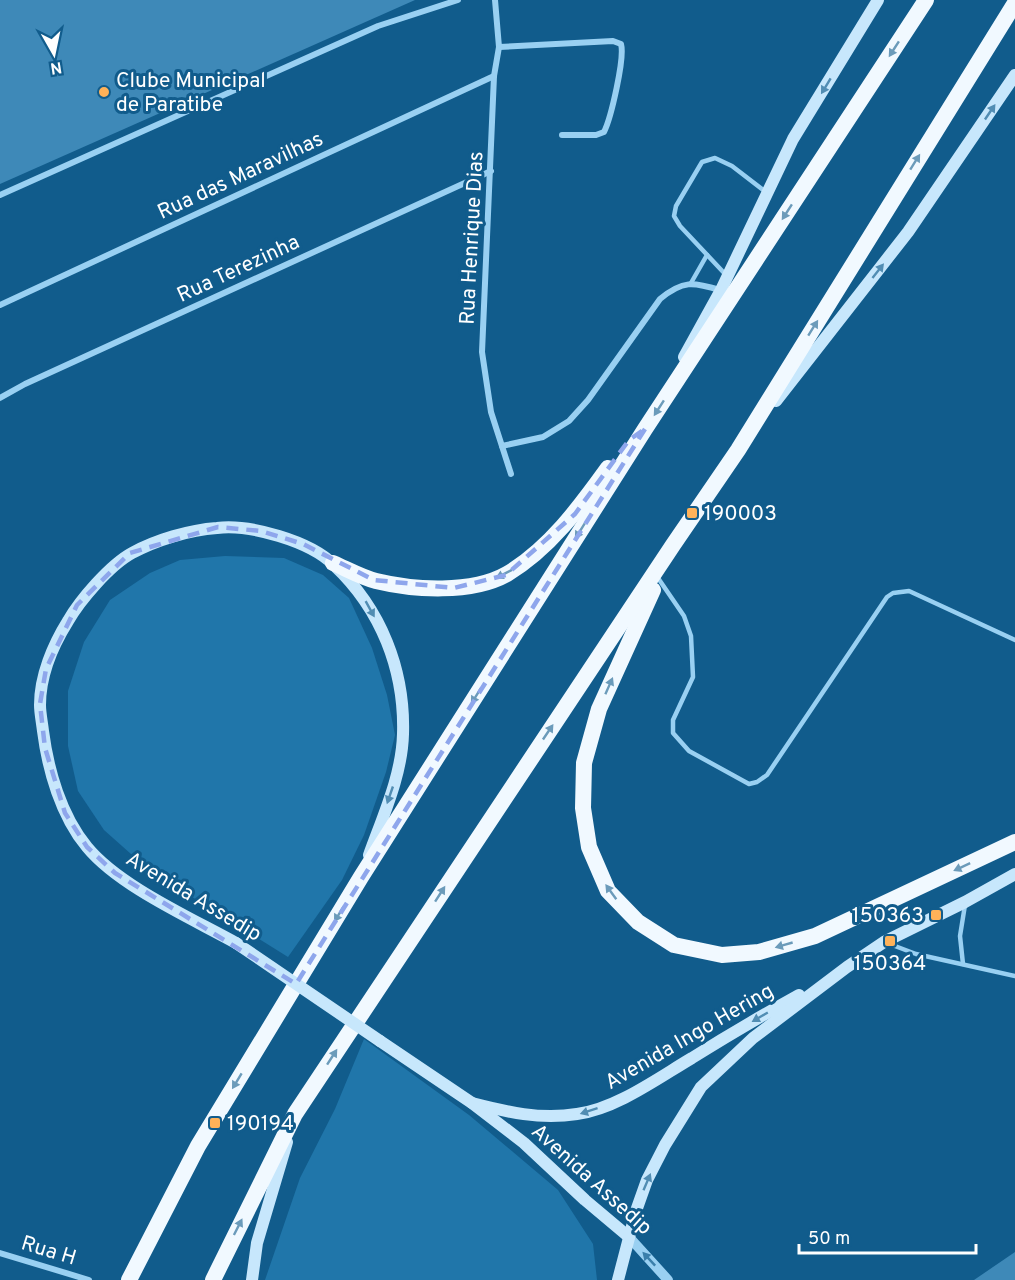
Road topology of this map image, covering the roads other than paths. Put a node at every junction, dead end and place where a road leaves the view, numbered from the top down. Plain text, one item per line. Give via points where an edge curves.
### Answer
1 (458, 0) edge
2 (495, 0) edge
3 (878, 0) edge
4 (926, 0) edge
5 (1015, 3) edge
6 (498, 46) junction
7 (1015, 75) edge
8 (494, 76) junction
9 (562, 135) dead end
10 (490, 171) junction
11 (767, 193) junction
12 (0, 195) edge
13 (707, 255) junction
14 (728, 276) junction
15 (691, 284) junction
16 (721, 290) junction
17 (0, 305) edge
18 (672, 387) junction
19 (0, 398) edge
20 (645, 429) junction
21 (502, 446) junction
22 (738, 450) junction
23 (511, 474) dead end
24 (673, 545) junction
25 (333, 563) junction
26 (658, 578) junction
27 (1015, 640) edge
28 (1015, 842) edge
29 (1015, 874) edge
30 (361, 877) junction
31 (965, 902) junction
32 (884, 942) junction
33 (963, 964) junction
34 (847, 967) junction
35 (1015, 976) edge
36 (472, 1102) junction
37 (295, 1114) junction
38 (629, 1238) junction
39 (0, 1252) edge
40 (89, 1280) edge
41 (129, 1280) edge
42 (213, 1280) edge
43 (252, 1280) edge
44 (618, 1280) edge
45 (668, 1280) edge

1 - 12 street via 378,26
2 - 6 street, Rua Henrique Dias
3 -> 11 main road via 793,139
4 -> 18 highway
22 -> 5 highway
6 - 8 street, Rua Henrique Dias
6 - 9 street via 613,41 621,44 615,93 604,132
22 -> 7 main road via 908,232
8 - 10 street, Rua Henrique Dias
8 - 17 street, Rua das Maravilhas
10 - 19 street, Rua Terezinha
10 - 21 street, Rua Henrique Dias via 482,351 491,412
11 - 13 lane via 716,158 702,162 675,206 674,216
11 - 14 main road
13 - 14 lane
13 - 15 lane
14 - 16 main road
15 - 16 street
15 - 21 street via 672,289 660,299 569,421 543,437
16 - 18 main road via 673,376
18 -> 20 highway
20 -> 25 highway via 629,440 574,514 506,575 454,588 409,587 374,580
20 -> 30 highway
21 - 23 street, Rua Henrique Dias
22 - 24 highway
24 - 26 highway
37 -> 24 highway
25 -> 30 main road, Avenida Assedip via 364,599 388,641 400,686 403,735 396,778
25 - 36 main road, Avenida Assedip, bridge via 303,544 261,531 218,527 171,537 130,554 77,605 56,639 40,704 45,748 65,813 87,847 131,884 236,943
26 - 27 lane via 684,616 691,636 693,677 673,720 673,733 689,751 749,784 767,775 893,593 909,591
28 -> 26 highway via 815,936 759,952 722,955 674,945 638,922 608,891 589,847 583,808 584,763 599,709
29 - 31 main road, Avenida Ingo Hering
30 -> 41 highway via 198,1146
31 - 32 main road, Avenida Ingo Hering
31 - 33 lane via 960,936
32 - 33 lane
32 - 34 main road, Avenida Ingo Hering
33 - 35 lane
34 -> 36 main road, Avenida Ingo Hering via 641,1089 607,1105 579,1114 550,1116 519,1115
38 -> 34 main road, Avenida Ingo Hering via 647,1180 701,1087 753,1038
36 - 38 main road, Avenida Assedip via 524,1143
42 -> 37 highway
37 - 43 main road via 257,1243
38 - 44 main road, Avenida Ingo Hering
45 -> 38 street, Avenida Assedip
39 - 40 street, Rua H

